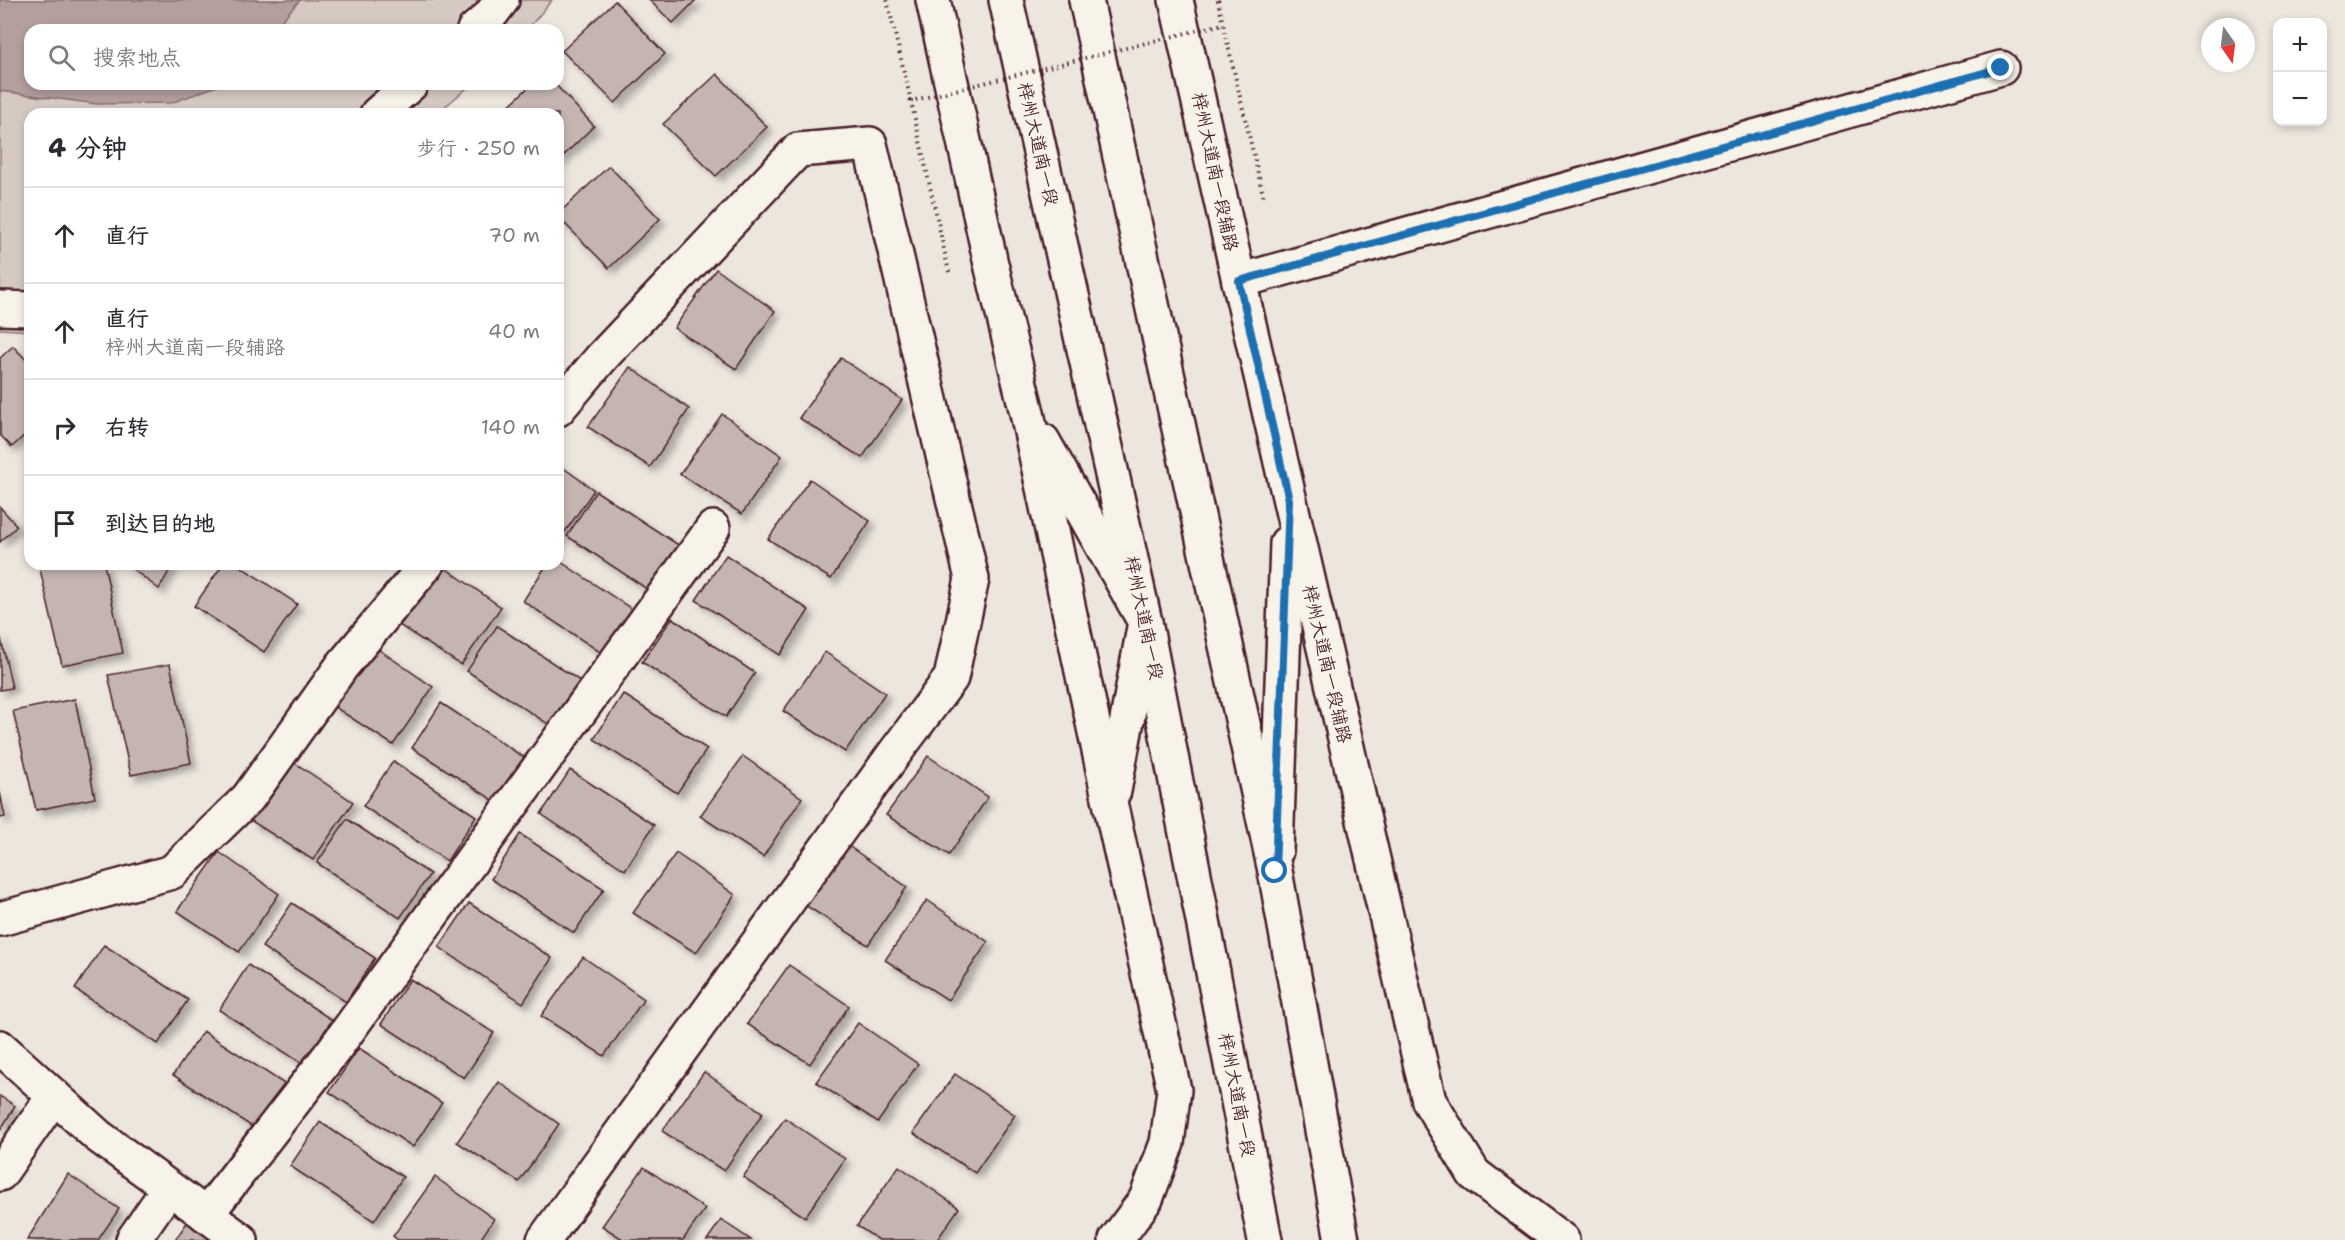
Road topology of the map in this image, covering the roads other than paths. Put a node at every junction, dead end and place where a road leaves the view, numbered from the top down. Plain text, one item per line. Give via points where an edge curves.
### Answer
1 (502, 0) edge
2 (933, 0) edge
3 (1006, 0) edge
4 (1086, 0) edge
5 (1176, 0) edge
6 (481, 24) edge
7 (2001, 68) dead end
8 (404, 90) edge
9 (384, 108) edge
10 (1239, 281) junction
11 (0, 308) edge
12 (24, 309) edge
13 (564, 402) edge
14 (1027, 413) junction
15 (1289, 500) junction
16 (713, 528) dead end
17 (423, 570) edge
18 (1145, 622) junction
19 (1110, 807) junction
20 (1275, 871) junction
21 (0, 920) edge
22 (0, 1047) edge
23 (54, 1096) junction
24 (0, 1174) edge
25 (169, 1188) junction
26 (206, 1215) junction
27 (133, 1240) edge
28 (241, 1240) edge
29 (544, 1240) edge
30 (1116, 1240) edge
31 (1265, 1240) edge
32 (1342, 1240) edge
33 (1562, 1240) edge

1 - 6 main road
2 - 14 main road
3 - 18 main road, 梓州大道南一段
4 - 20 main road
5 - 10 main road, 梓州大道南一段辅路
7 - 10 main road
8 - 9 main road
10 - 15 main road, 梓州大道南一段辅路
11 - 12 main road
13 - 29 main road via 798,150 870,144 972,579 951,678
14 - 18 main road
14 - 19 main road
15 - 20 main road
15 - 33 main road, 梓州大道南一段辅路 via 1429,1101 1474,1174
16 - 26 main road via 333,1051
17 - 21 main road via 342,666 248,798 172,872
18 - 19 main road
18 - 31 main road, 梓州大道南一段
19 - 30 main road via 1174,1090 1167,1143 1146,1199
20 - 32 main road
22 - 23 main road
23 - 24 main road
23 - 25 main road via 98,1136
25 - 26 main road
25 - 27 main road
26 - 28 main road

